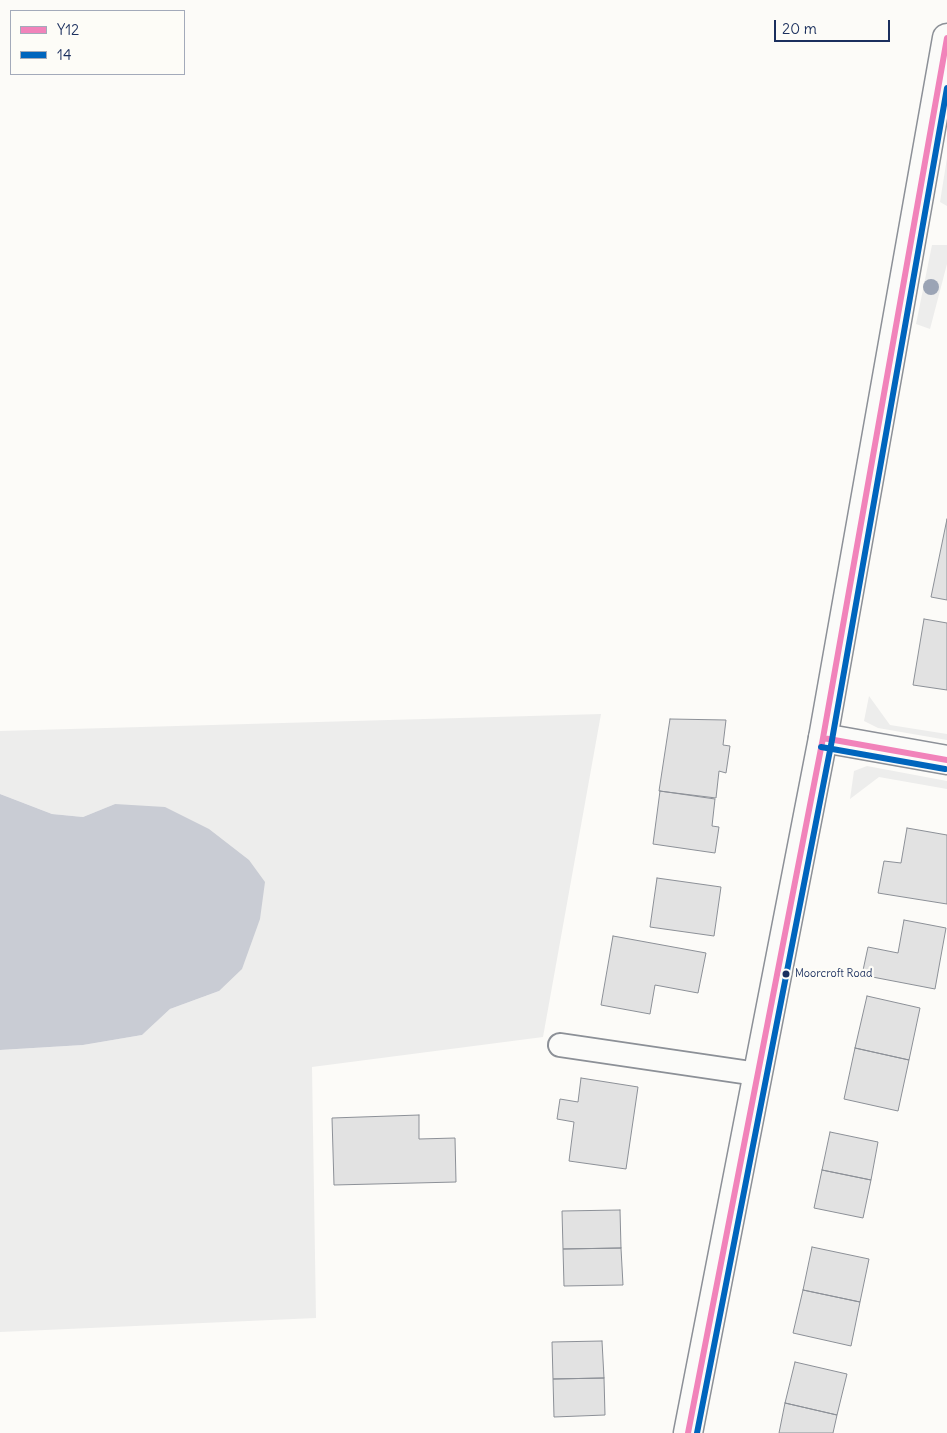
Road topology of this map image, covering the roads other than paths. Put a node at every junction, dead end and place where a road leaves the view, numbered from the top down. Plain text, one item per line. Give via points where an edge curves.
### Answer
1 (947, 38) edge
2 (822, 738) junction
3 (947, 760) edge
4 (560, 1044) dead end
5 (756, 1074) junction
6 (688, 1433) edge

1 - 2 street
2 - 3 street
2 - 5 street
4 - 5 lane
5 - 6 street

